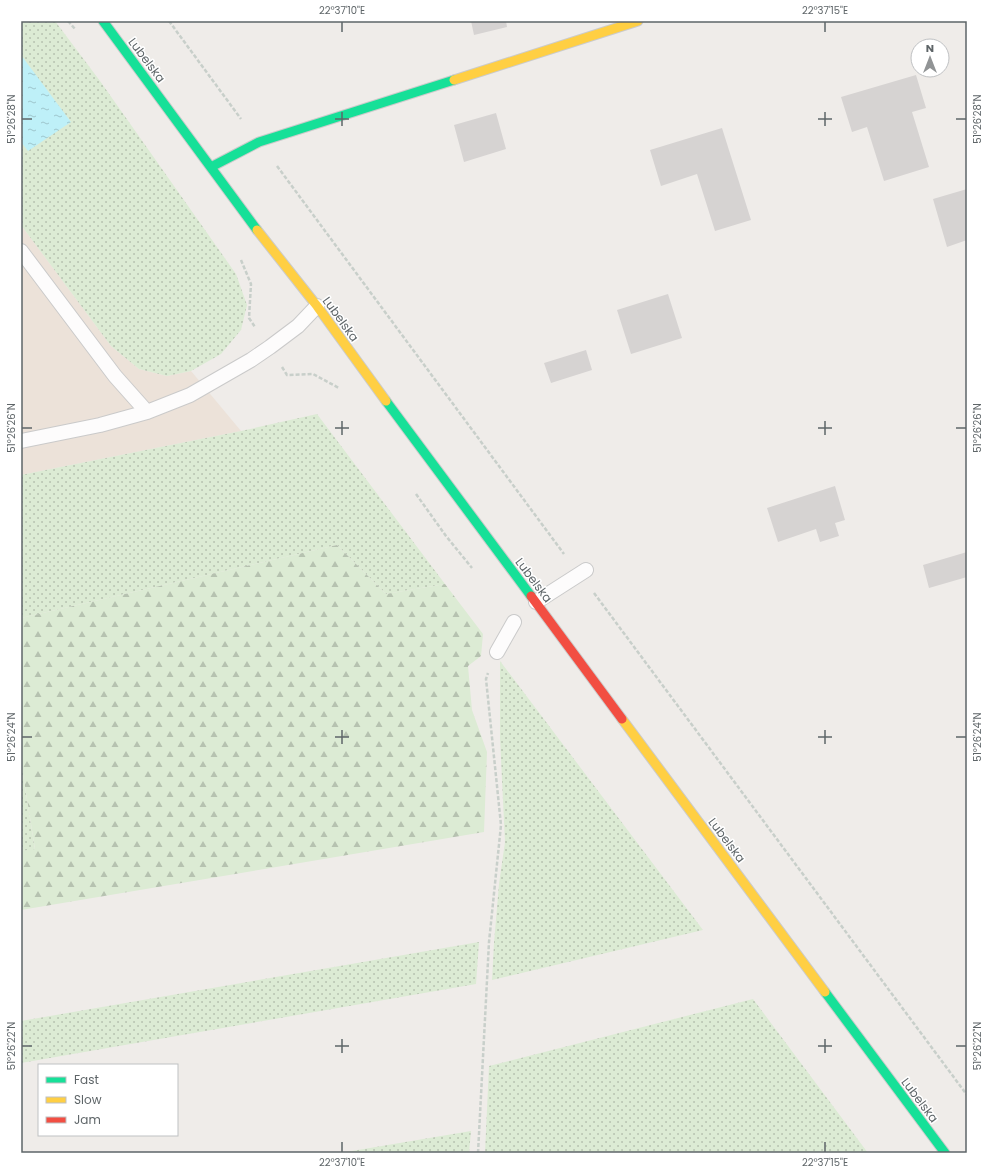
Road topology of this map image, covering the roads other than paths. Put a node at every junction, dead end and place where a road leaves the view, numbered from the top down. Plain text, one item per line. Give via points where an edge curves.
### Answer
1 (103, 21) edge
2 (638, 21) edge
3 (211, 167) junction
4 (21, 251) edge
5 (26, 265) edge
6 (317, 306) junction
7 (147, 412) junction
8 (21, 441) edge
9 (586, 570) dead end
10 (536, 602) junction
11 (514, 622) dead end
12 (497, 652) road end
13 (945, 1153) edge

1 - 3 main road, Lubelska
2 - 3 main road via 259,142
3 - 6 main road, Lubelska
4 - 5 lane
5 - 7 lane
6 - 7 lane via 298,326 270,347 219,379 190,395
6 - 10 main road, Lubelska
7 - 8 lane via 100,425
9 - 10 lane
10 - 13 main road, Lubelska
11 - 12 lane

